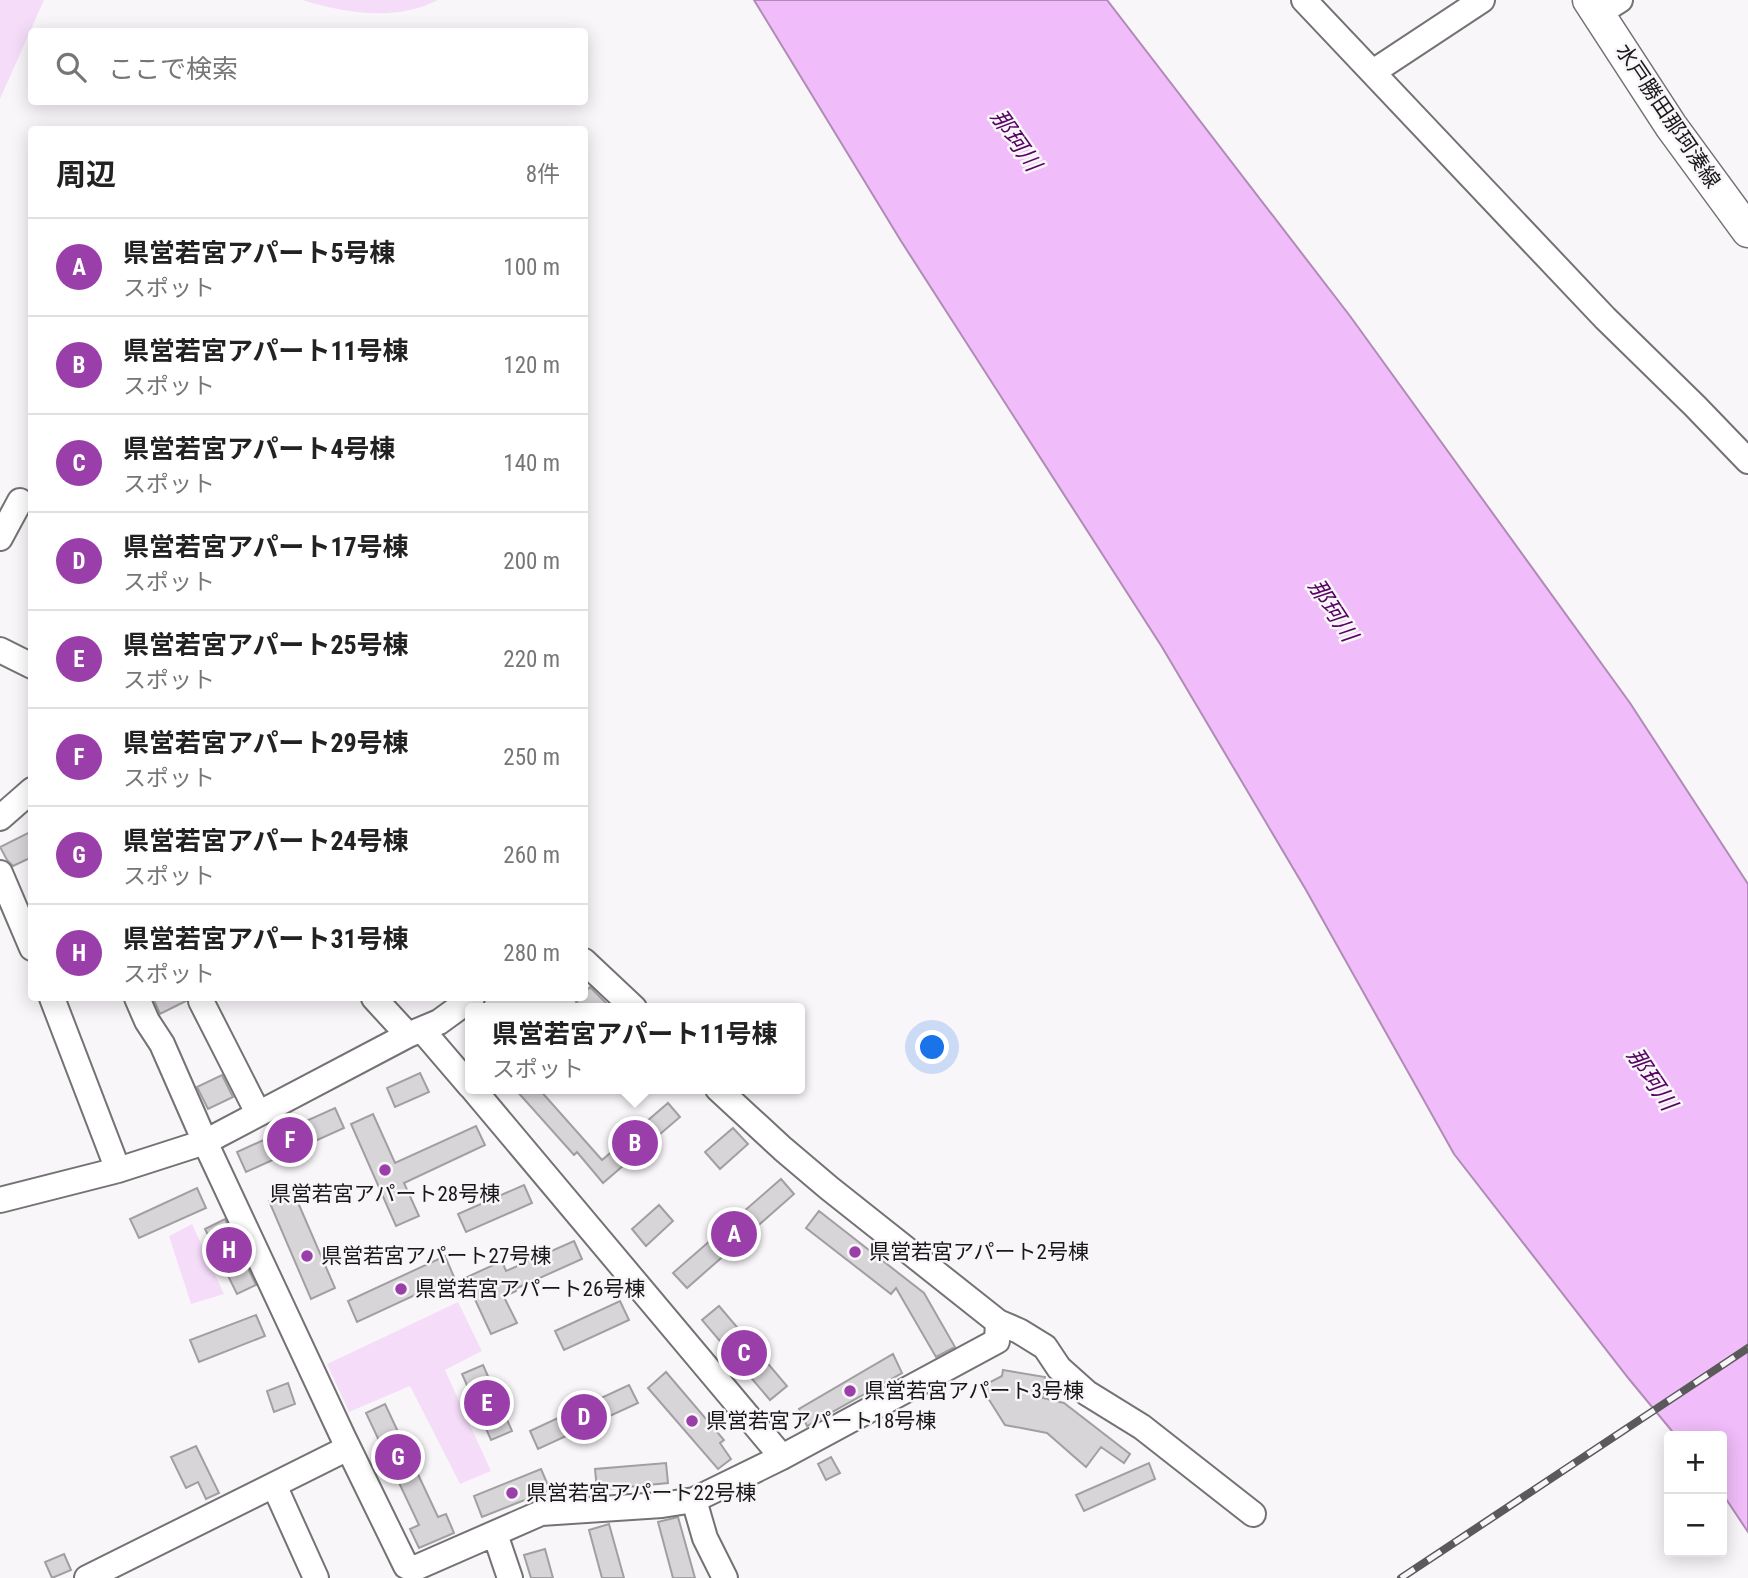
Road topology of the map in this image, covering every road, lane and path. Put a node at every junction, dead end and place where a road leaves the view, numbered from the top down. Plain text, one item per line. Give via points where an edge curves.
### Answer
1 (1304, 0) edge
2 (1482, 0) edge
3 (1603, 5) edge
4 (1373, 72) junction
5 (1748, 231) edge
6 (1748, 461) edge
7 (20, 501) dead end
8 (0, 538) edge
9 (0, 650) edge
10 (28, 664) edge
11 (28, 794) edge
12 (0, 818) edge
13 (0, 873) edge
14 (21, 895) edge
15 (28, 929) edge
16 (588, 965) edge
17 (53, 1001) edge
18 (138, 1001) edge
19 (201, 1001) dead end
20 (378, 1001) edge
21 (465, 1003) edge
22 (629, 1003) edge
23 (415, 1033) junction
24 (465, 1080) edge
25 (478, 1094) edge
26 (723, 1094) edge
27 (258, 1113) junction
28 (205, 1142) junction
29 (118, 1170) junction
30 (0, 1200) edge
31 (998, 1322) junction
32 (348, 1448) junction
33 (782, 1457) junction
34 (274, 1485) junction
35 (694, 1500) junction
36 (1253, 1514) dead end
37 (495, 1534) junction
38 (88, 1578) edge
39 (316, 1578) edge
40 (510, 1578) edge
41 (725, 1578) edge

1 - 4 street
2 - 4 street
3 - 5 main road, 水戸勝田那珂湊線 via 1671,126
4 - 6 street via 1605,318
7 - 8 street
9 - 10 street
11 - 12 street
13 - 14 street
14 - 15 street
16 - 22 street
17 - 29 street
18 - 28 street
19 - 27 street
20 - 23 street
21 - 23 street
23 - 24 street
23 - 27 street
25 - 33 street
26 - 31 street via 819,1181
27 - 28 street
28 - 29 street
28 - 32 street
29 - 30 street
31 - 33 street via 997,1341
31 - 36 street via 1045,1347 1059,1368 1087,1394 1142,1427
32 - 34 street
32 - 37 street via 406,1566 414,1569
33 - 35 street
34 - 38 street
34 - 39 street
35 - 37 street via 541,1514
35 - 41 street via 705,1538
37 - 40 street

